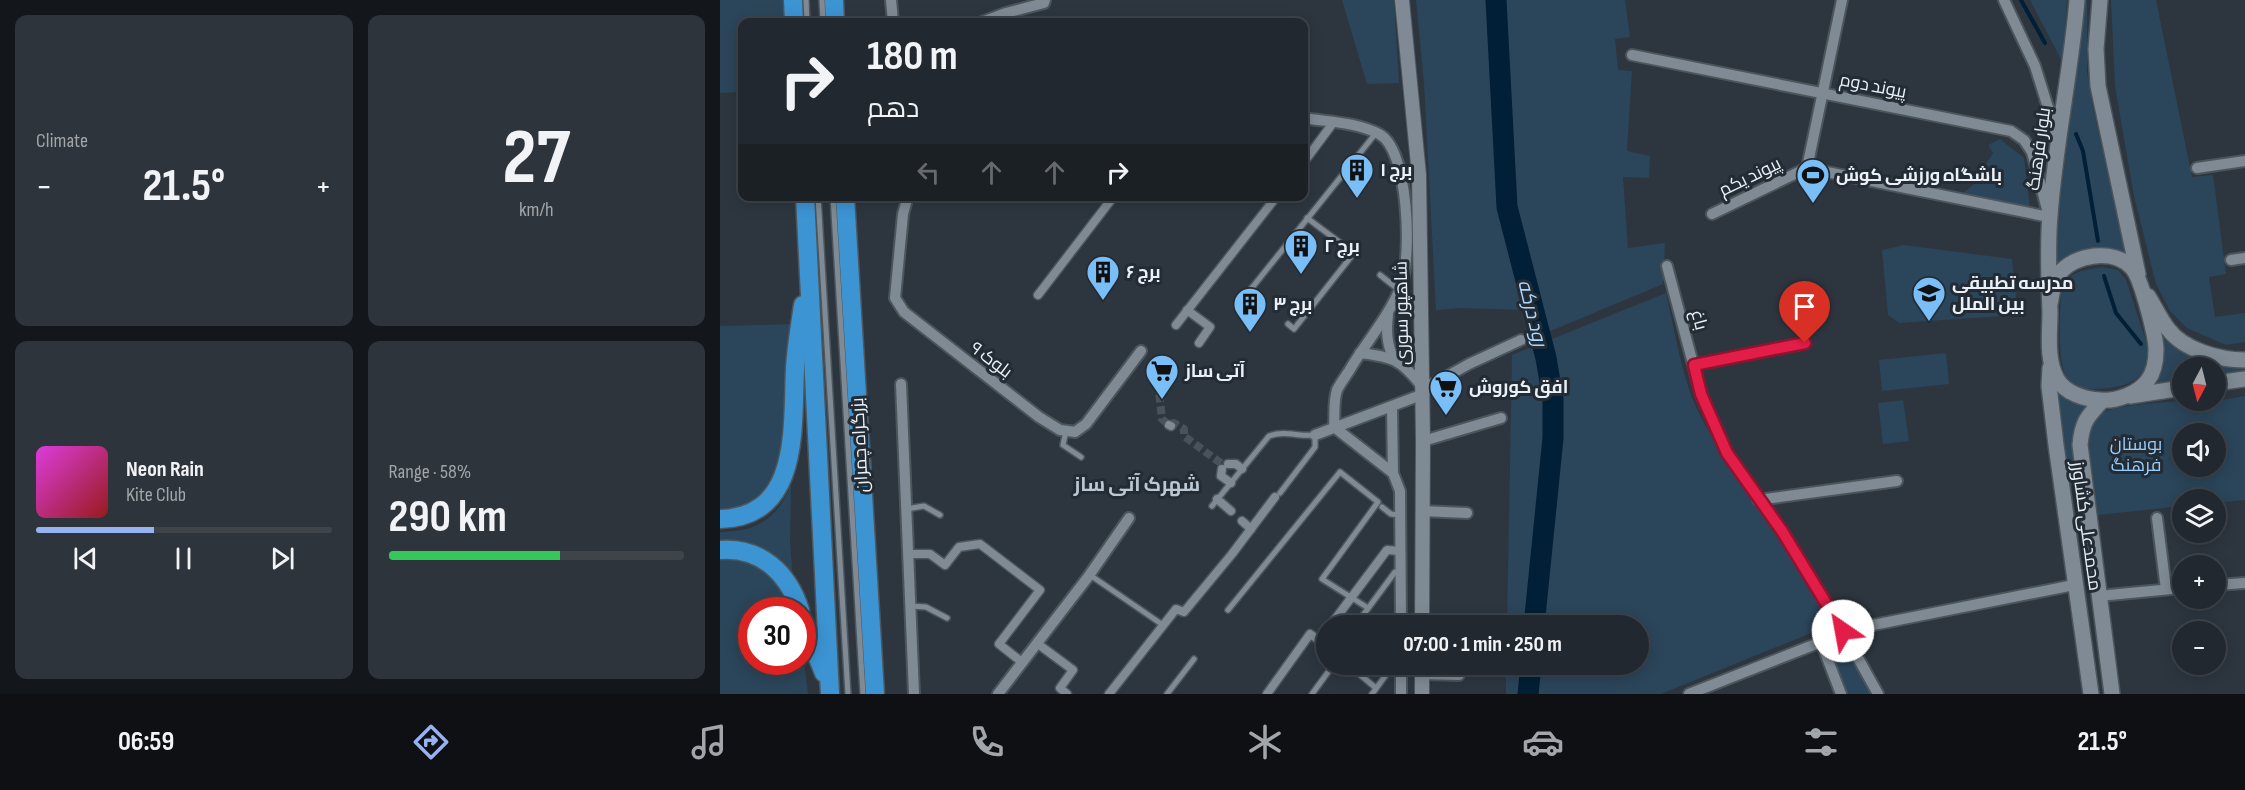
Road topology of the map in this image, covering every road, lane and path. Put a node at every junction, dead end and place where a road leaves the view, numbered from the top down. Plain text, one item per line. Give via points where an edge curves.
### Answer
1 (793, 0) edge
2 (806, 0) edge
3 (822, 0) edge
4 (834, 0) edge
5 (891, 0) edge
6 (1045, 0) edge
7 (1402, 0) edge
8 (1842, 0) edge
9 (2004, 0) edge
10 (2077, 0) edge
11 (2100, 0) edge
12 (794, 18) edge
13 (807, 18) edge
14 (823, 18) edge
15 (835, 18) edge
16 (893, 18) edge
17 (993, 18) edge
18 (1632, 55) dead end
19 (1822, 93) junction
20 (1308, 119) edge
21 (1333, 123) junction
22 (1376, 133) junction
23 (2058, 142) junction
24 (1308, 157) edge
25 (2245, 161) edge
26 (1807, 168) junction
27 (2197, 168) dead end
28 (805, 201) edge
29 (818, 201) edge
30 (833, 201) edge
31 (845, 201) edge
32 (907, 201) edge
33 (1110, 201) edge
34 (1273, 201) edge
35 (1712, 214) dead end
36 (2049, 217) junction
37 (1307, 218) junction
38 (2245, 258) edge
39 (2231, 260) dead end
40 (809, 264) junction
41 (1667, 266) dead end
42 (1380, 275) dead end
43 (2140, 281) junction
44 (1399, 290) junction
45 (1038, 295) dead end
46 (1253, 299) dead end
47 (2050, 304) junction
48 (1187, 310) junction
49 (1389, 312) junction
50 (1288, 324) dead end
51 (1176, 325) dead end
52 (1521, 340) dead end
53 (1199, 343) dead end
54 (1805, 343) dead end
55 (1141, 351) dead end
56 (1360, 353) junction
57 (1394, 358) junction
58 (2245, 360) edge
59 (2050, 362) junction
60 (1694, 365) junction
61 (2245, 379) edge
62 (2226, 382) edge
63 (901, 384) dead end
64 (1421, 390) junction
65 (2172, 390) edge
66 (2121, 398) junction
67 (2102, 401) junction
68 (1392, 407) junction
69 (1501, 418) dead end
70 (1334, 427) junction
71 (1066, 431) junction
72 (1315, 435) junction
73 (1423, 441) junction
74 (1081, 457) dead end
75 (1242, 469) junction
76 (1393, 473) junction
77 (1897, 481) dead end
78 (1230, 483) junction
79 (1278, 495) joint
80 (1758, 500) junction
81 (1214, 502) joint
82 (1382, 507) dead end
83 (906, 509) junction
84 (1231, 511) dead end
85 (1422, 511) junction
86 (1467, 513) dead end
87 (940, 515) dead end
88 (1401, 515) junction
89 (1129, 518) dead end
90 (2157, 518) dead end
91 (720, 519) edge
92 (1242, 520) dead end
93 (1251, 529) junction
94 (720, 550) edge
95 (1401, 551) junction
96 (908, 554) junction
97 (1401, 570) junction
98 (1090, 575) junction
99 (2245, 583) edge
100 (2226, 584) edge
101 (2074, 585) junction
102 (2166, 589) junction
103 (2172, 589) edge
104 (2098, 596) junction
105 (794, 597) edge
106 (1350, 597) junction
107 (910, 606) junction
108 (1368, 608) junction
109 (1228, 610) dead end
110 (1338, 615) edge
111 (1363, 615) edge
112 (1401, 615) edge
113 (1422, 615) edge
114 (947, 618) dead end
115 (1160, 623) dead end
116 (1843, 631) junction
117 (1316, 638) edge
118 (1038, 644) junction
119 (816, 655) edge
120 (1194, 659) dead end
121 (1023, 663) junction
122 (1326, 675) edge
123 (1360, 675) edge
124 (1386, 675) edge
125 (1401, 675) edge
126 (1422, 675) edge
127 (1376, 688) junction
128 (830, 691) edge
129 (848, 694) edge
130 (863, 694) edge
131 (875, 694) edge
132 (914, 694) edge
133 (998, 694) edge
134 (1067, 694) edge
135 (1109, 694) edge
136 (1167, 694) edge
137 (1268, 694) edge
138 (1312, 694) edge
139 (1372, 694) edge
140 (1401, 694) edge
141 (1422, 694) edge
142 (1689, 694) edge
143 (1841, 694) edge
144 (1878, 694) edge
145 (2091, 694) edge
146 (2112, 694) edge

1 - 12 highway
2 - 13 lane
3 - 14 lane
4 - 15 highway
5 - 16 street
6 - 17 street
7 - 64 street, شاهپور سوری via 1419,175
8 - 19 street
9 - 23 street via 2035,66
10 - 23 main road, بلوار فرهنگ
11 - 43 main road via 2098,86
18 - 19 street, پیوند دوم
19 - 26 street
19 - 36 street, پیوند دوم via 2011,131 2032,152
20 - 21 street
21 - 22 street
21 - 24 street
22 - 37 lane
22 - 44 street via 1394,152 1404,185 1408,255
23 - 36 main road, بلوار فرهنگ
25 - 27 street
26 - 35 street, پیوند یکم
26 - 36 street, پیوند یکم
28 - 40 highway
29 - 129 lane
30 - 130 lane
31 - 131 highway, بزرگراه چمران
32 - 71 street, بلوک ۹ via 895,298 904,312 1039,417
33 - 45 street
34 - 48 street
36 - 47 main road, بلوار فرهنگ
37 - 46 lane via 1247,294
37 - 50 lane via 1353,253 1294,328
38 - 39 street
40 - 91 highway via 796,355 786,474 766,503 748,514
40 - 128 highway
41 - 60 street, باغ
42 - 44 lane
43 - 47 main road via 2133,268 2122,260 2108,256 2078,259 2057,276
43 - 58 main road via 2168,330 2181,341 2227,360
43 - 66 main road via 2156,347 2156,364 2148,380
44 - 49 street
47 - 59 main road
48 - 51 street
48 - 53 street via 1210,327
49 - 56 street
49 - 57 street via 1386,333
52 - 64 street
54 - 60 street
55 - 71 street via 1086,424 1075,432
56 - 57 street
56 - 70 street via 1338,389
57 - 64 street via 1412,374
59 - 67 main road via 2068,391
59 - 101 main road, محمدعلی کشاورز via 2049,386
60 - 80 street, باغ via 1701,394 1727,453
61 - 62 main road
63 - 83 street
64 - 68 street
64 - 73 street, شاهپور سوری
65 - 66 main road
66 - 67 main road
67 - 104 main road, محمدعلی کشاورز via 2085,420 2080,445
68 - 70 street
68 - 76 street
69 - 73 street
70 - 72 street
70 - 76 street
71 - 74 lane via 1063,445
72 - 75 lane via 1278,432 1269,436
72 - 79 lane via 1315,447
73 - 85 street, شاهپور سوری
75 - 78 lane
75 - 78 street via 1236,464 1225,467 1221,476
76 - 88 street via 1400,491
77 - 80 street
78 - 81 lane
79 - 93 street
80 - 116 street, باغ via 1782,531
81 - 84 street
82 - 88 lane
83 - 87 lane via 924,506
83 - 96 street
85 - 86 street
85 - 113 street, شاهپور سوری
88 - 95 street
89 - 98 street
90 - 102 street
92 - 93 street
93 - 135 street via 1184,612 1176,609
94 - 105 highway via 762,558 779,571
95 - 97 street
95 - 106 street via 1387,550
96 - 107 street
96 - 121 street via 930,554 945,564 959,547 980,544 1040,590 999,644
97 - 108 lane via 1395,572
97 - 112 street
98 - 115 lane
98 - 118 street
99 - 100 street
101 - 116 street
101 - 145 main road, محمدعلی کشاورز
102 - 103 street
102 - 104 street
104 - 146 main road, محمدعلی کشاورز
106 - 108 lane
106 - 109 lane via 1322,579 1378,502 1340,472
106 - 110 street
107 - 114 lane via 926,607
107 - 132 street
108 - 111 lane
116 - 144 street, باغ
117 - 137 street via 1310,634
118 - 121 street
118 - 134 street via 1073,670 1060,688
119 - 128 highway
120 - 136 lane
121 - 133 street
122 - 138 lane
123 - 127 lane
124 - 127 lane
125 - 140 street
126 - 141 street
127 - 139 lane
142 - 143 street via 1821,642

